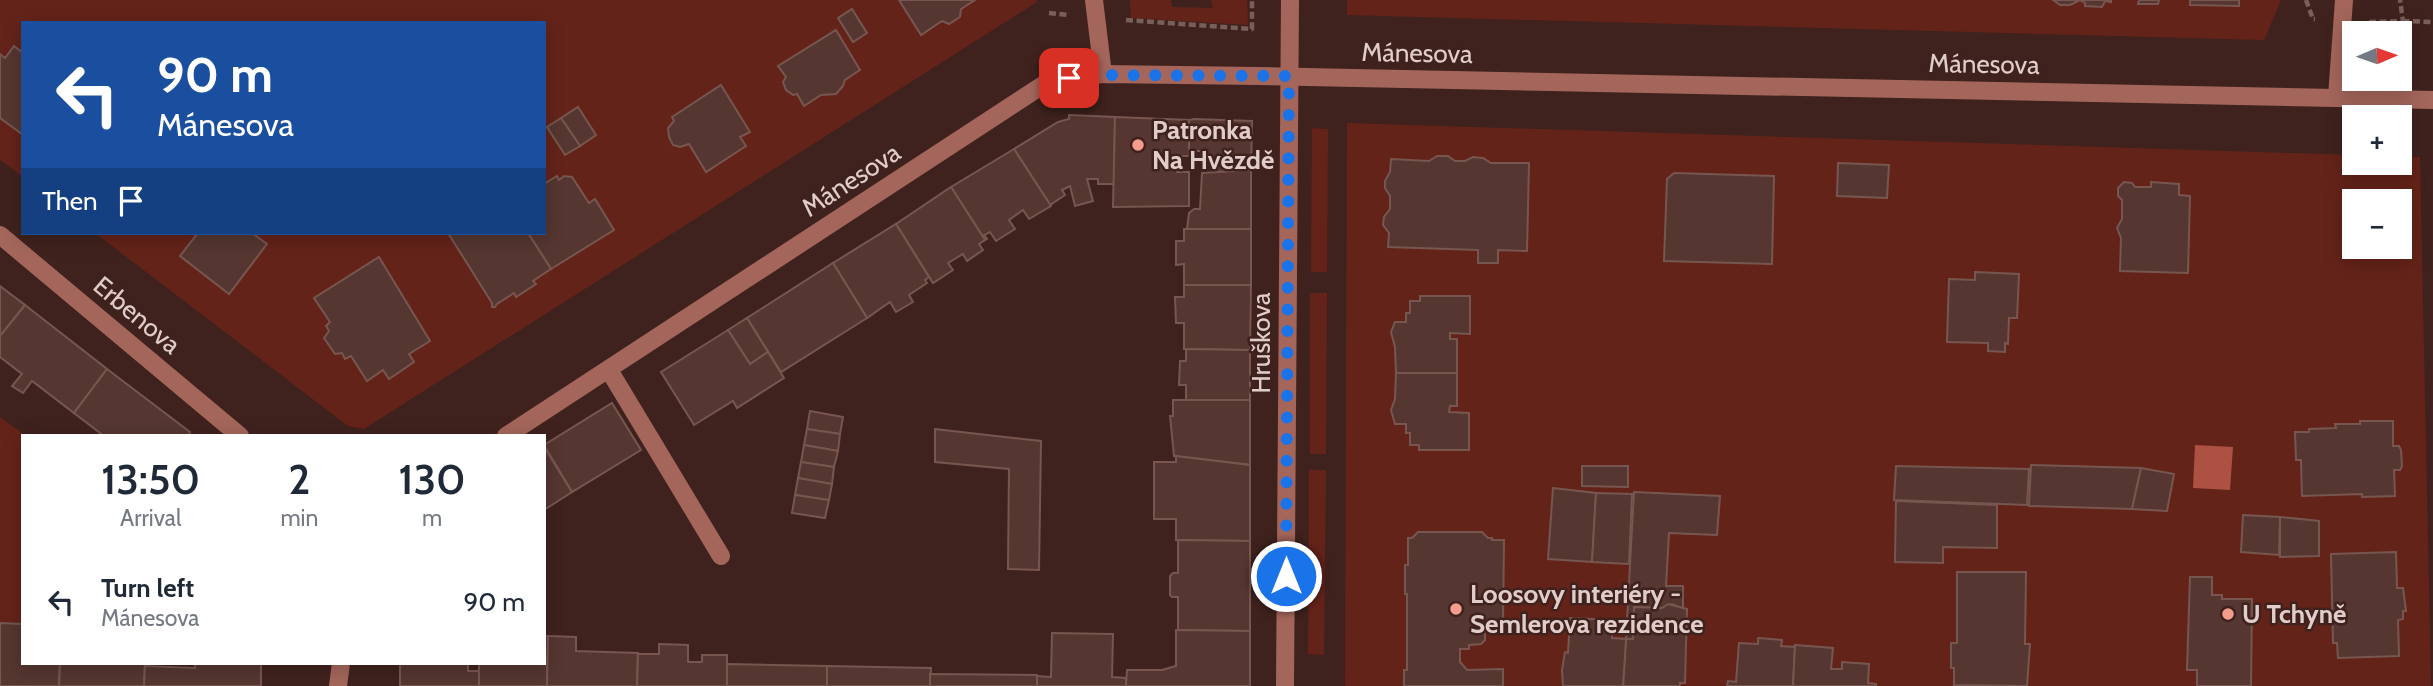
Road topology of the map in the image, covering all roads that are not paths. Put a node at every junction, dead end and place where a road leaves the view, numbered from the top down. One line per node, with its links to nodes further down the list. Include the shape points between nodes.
1 (1094, 0): 4 (street)
2 (1290, 0): 5 (street, Hruškova)
3 (2344, 0): 6 (street)
4 (1103, 75): 5 (street, Mánesova); 9 (street, Mánesova, via 1046,83)
5 (1289, 76): 6 (street, Mánesova); 15 (street, Hruškova)
6 (2337, 97): 7 (street, Mánesova)
7 (2433, 100)
8 (0, 235): 10 (street, Erbenova)
9 (609, 370): 11 (street, Mánesova); 12 (street)
10 (238, 434)
11 (509, 434)
12 (721, 556)
13 (341, 665): 14 (street)
14 (338, 686)
15 (1285, 686)

